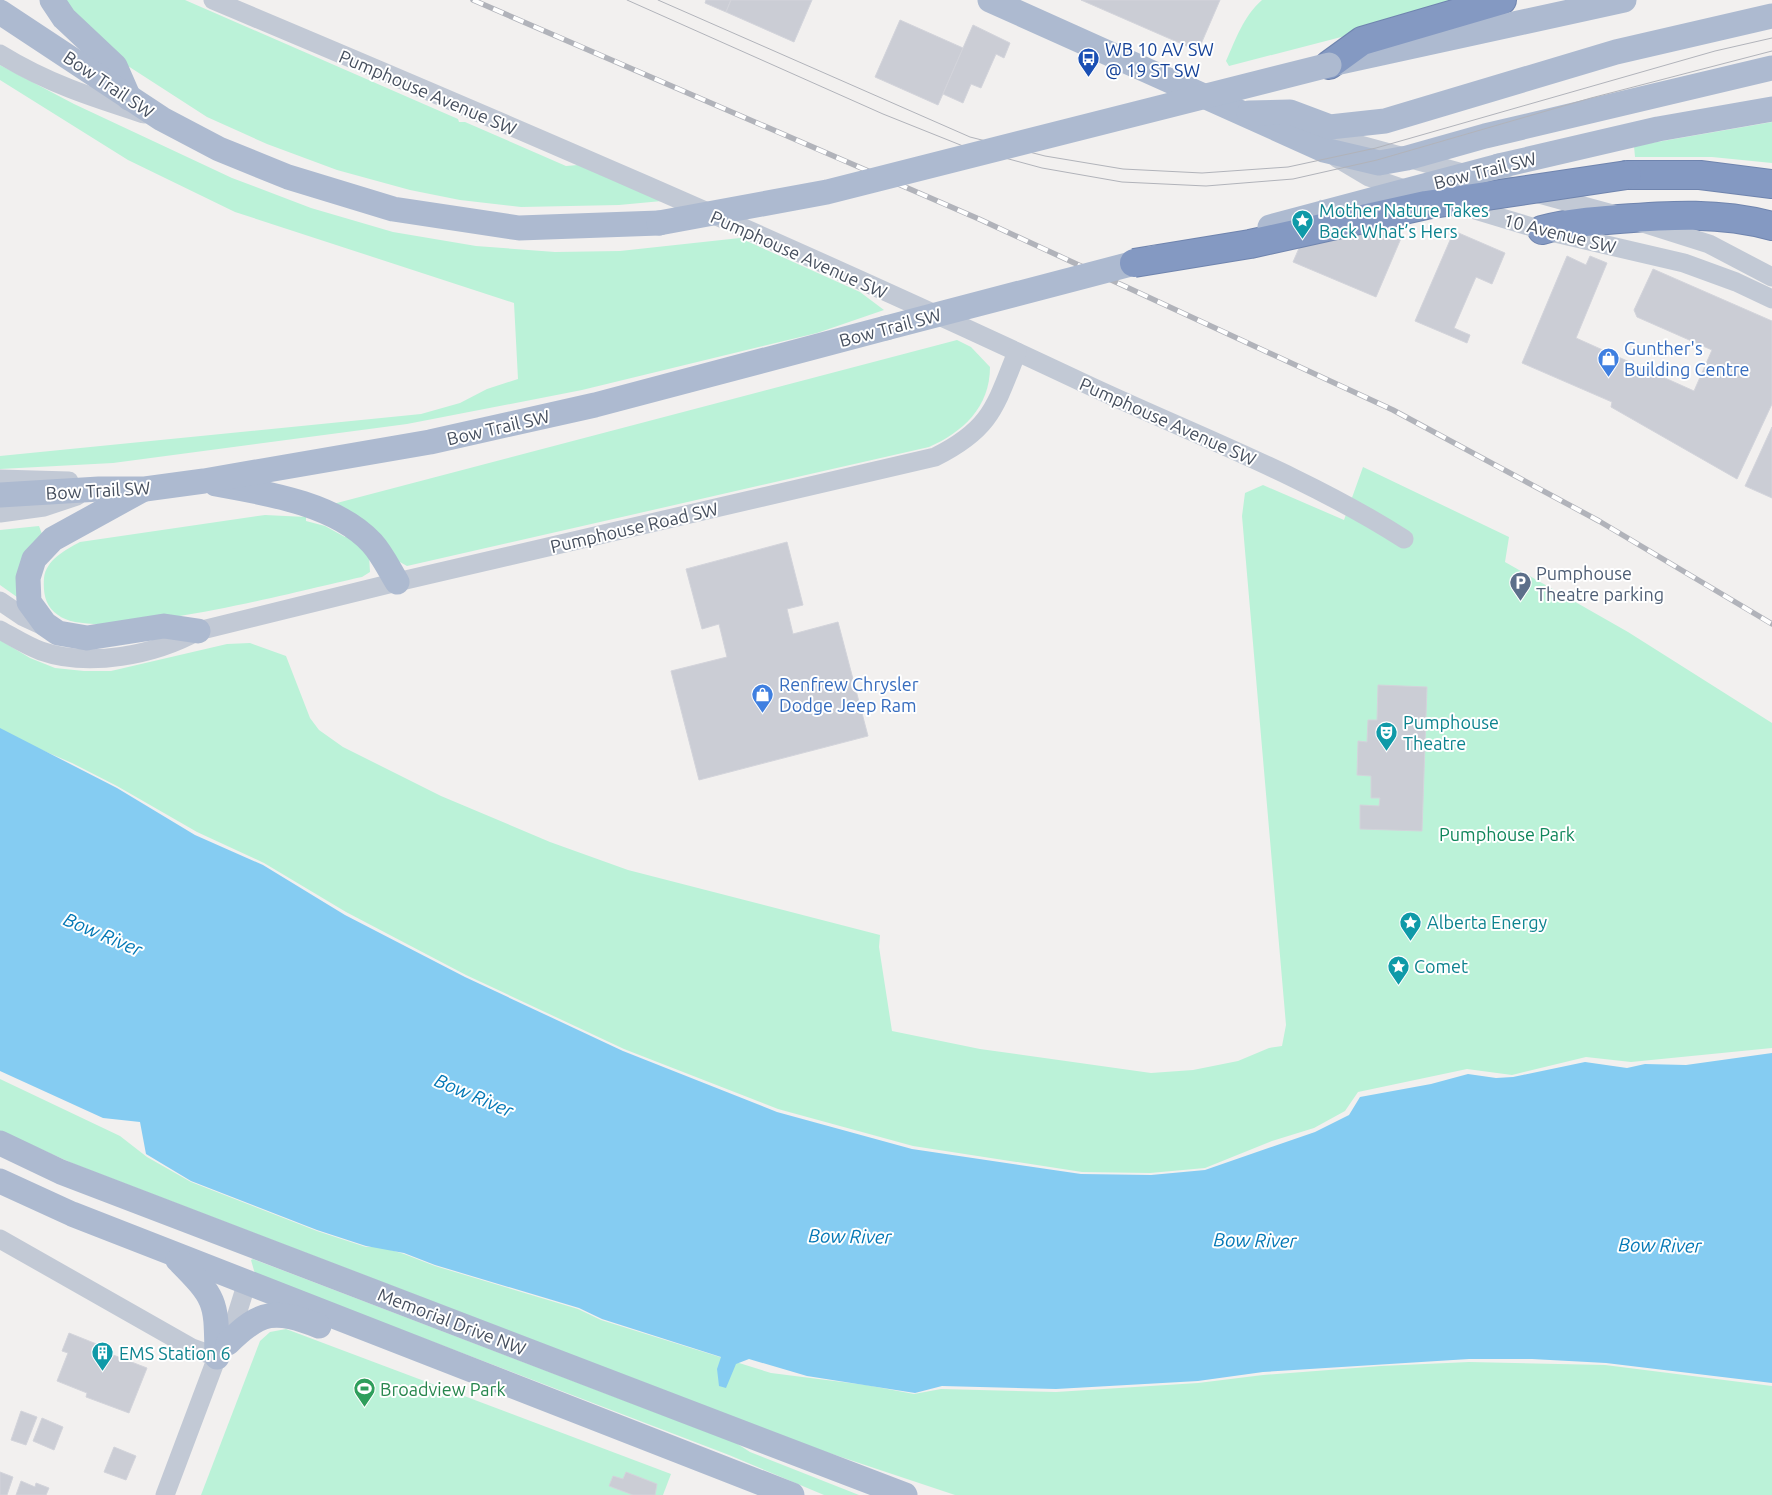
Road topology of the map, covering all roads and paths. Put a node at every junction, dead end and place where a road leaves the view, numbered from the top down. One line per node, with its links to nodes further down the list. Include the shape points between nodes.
1 (52, 0): 11 (main road, via 64,18 115,66)
2 (213, 0): 29 (street, Pumphouse Avenue SW, via 608,169)
3 (990, 0): 13 (main road)
4 (1502, 0): 9 (highway, via 1362,41)
5 (1624, 0): 9 (main road, Bow Trail SW)
6 (0, 12): 11 (main road, Bow Trail SW)
7 (1772, 16): 15 (main road, via 1616,52)
8 (0, 54): 14 (street, via 43,78 93,98)
9 (1329, 65): 14 (main road, Bow Trail SW, bridge, via 827,192 659,223 519,228 393,209 288,177 219,149)
10 (1772, 68): 16 (main road)
11 (129, 98): 14 (main road, Bow Trail SW)
12 (1772, 109): 26 (main road, Bow Trail SW, bridge, via 1658,129 1499,166)
13 (1242, 113): 15 (main road, via 1290,112 1330,126); 18 (main road, via 1324,150)
14 (162, 119)
15 (1385, 121): 18 (main road, via 1372,130)
16 (1485, 136): 17 (main road); 20 (main road, via 1474,151)
17 (1407, 158): 18 (main road, via 1379,163); 20 (street, 10 Avenue SW)
18 (1362, 161): 25 (street, 10 Avenue SW)
19 (1700, 175): 21 (highway); 22 (highway); 26 (highway, bridge, via 1627,175 1426,205 1250,244)
20 (1475, 177): 23 (street, 10 Avenue SW)
21 (1772, 184)
22 (1772, 193)
23 (1627, 218): 24 (highway, via 1710,215); 25 (highway); 27 (street, 10 Avenue SW, via 1708,244)
24 (1772, 226)
25 (1542, 230): 28 (street, 10 Avenue SW, via 1684,263)
26 (1134, 263): 31 (main road, Bow Trail SW, bridge, via 595,405 430,442)
27 (1772, 277)
28 (1772, 299)
29 (1017, 352): 36 (street, Pumphouse Avenue SW, via 1298,480 1362,512); 37 (street, Pumphouse Road SW, via 997,405 985,423 960,444 934,458)
30 (0, 479): 33 (street, via 66,480)
31 (204, 481): 32 (main road, Bow Trail SW); 37 (main road, via 274,495 344,520 372,543)
32 (145, 488): 33 (main road, Bow Trail SW); 41 (main road, via 53,539 34,559 28,578 29,602 44,624)
33 (99, 489): 34 (main road, Bow Trail SW); 35 (street, via 44,507)
34 (0, 495)
35 (0, 513)
36 (1404, 539)
37 (397, 582): 40 (street, Pumphouse Road SW)
38 (0, 601): 41 (street, via 22,616)
39 (0, 630): 40 (street, Pumphouse Road SW, via 42,651 98,660 175,644)
40 (198, 631): 41 (main road, via 164,626 87,638)
41 (58, 633)
42 (0, 1143): 44 (main road, Memorial Drive NW, via 61,1172)
43 (0, 1181): 46 (main road)
44 (188, 1221): 47 (main road, via 234,1255); 52 (main road, Memorial Drive NW)
45 (0, 1239): 48 (street, via 192,1348)
46 (171, 1253): 47 (main road); 48 (main road, via 210,1294)
47 (247, 1282): 48 (street); 49 (main road)
48 (222, 1350): 49 (main road, via 246,1324 264,1315 295,1317 609,1437); 50 (street)
49 (742, 1474): 51 (main road)
50 (164, 1495)
51 (792, 1495)
52 (905, 1495)

